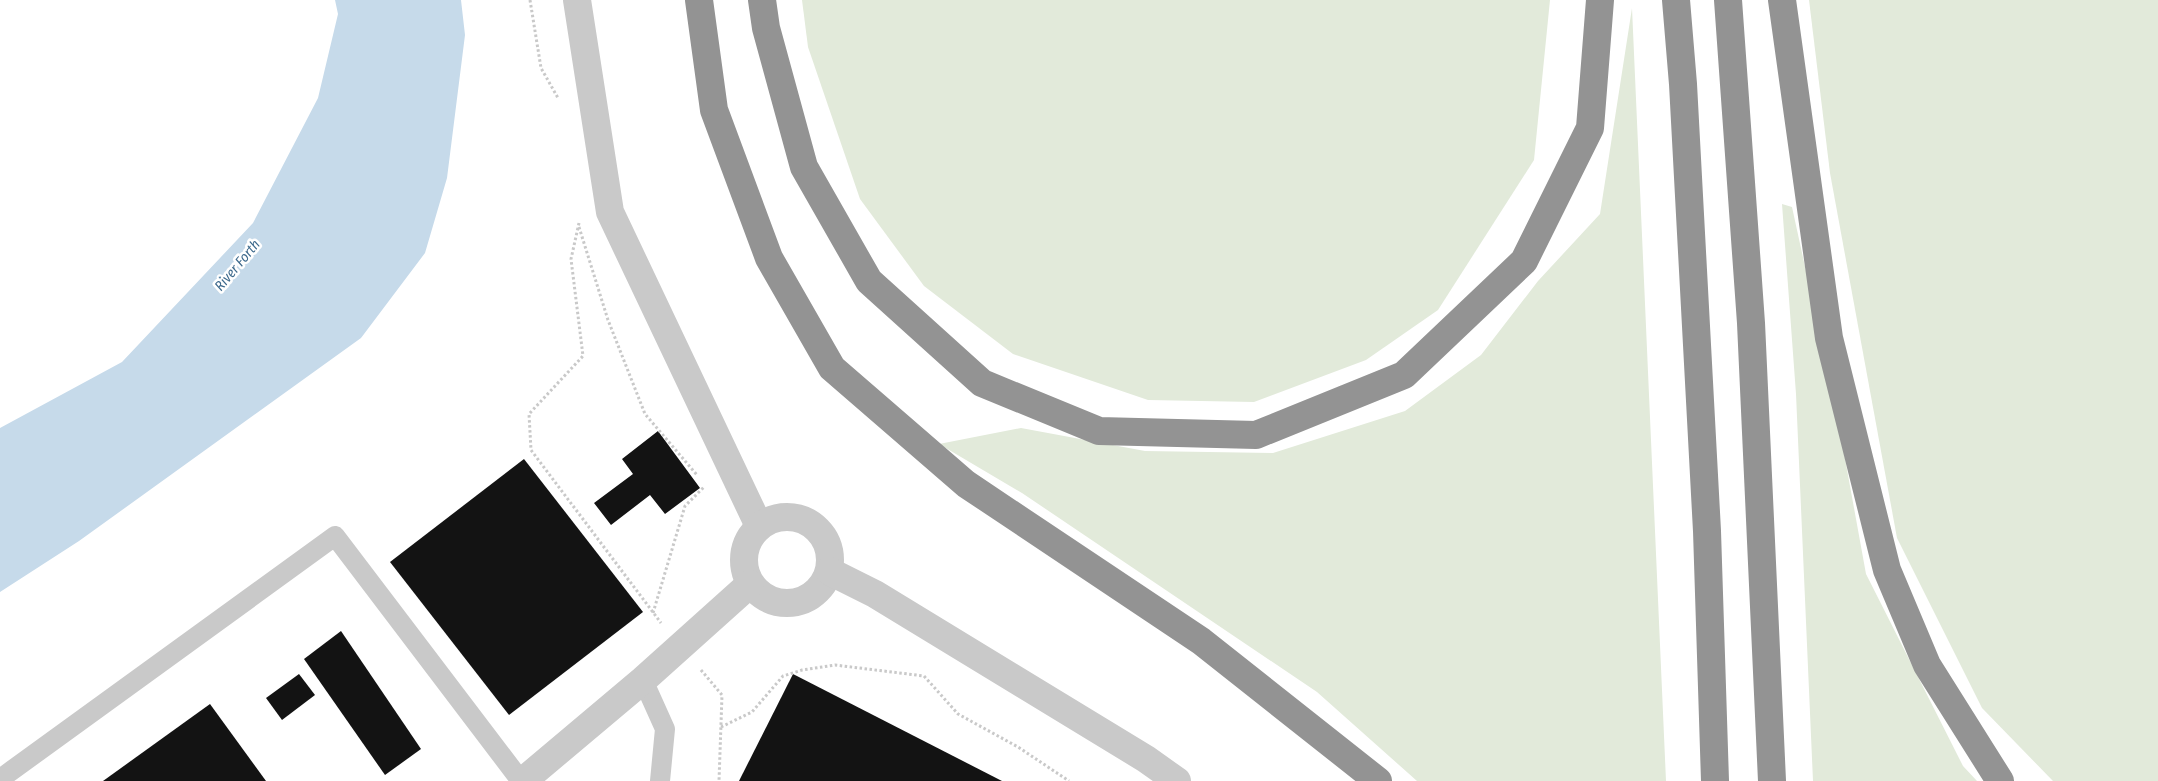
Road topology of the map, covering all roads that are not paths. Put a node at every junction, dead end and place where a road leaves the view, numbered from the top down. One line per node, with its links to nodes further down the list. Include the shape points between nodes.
1 (577, 0): 8 (street, via 610,212)
2 (700, 0): 16 (highway, via 714,110 768,258 832,368 966,484 1201,641)
3 (762, 0): 4 (highway, via 766,28 804,167 869,281 982,383 1099,431 1256,435 1404,375 1524,261 1590,128)
4 (1600, 0)
5 (1676, 0): 17 (highway, via 1684,94 1707,531)
6 (1728, 0): 18 (highway, via 1751,323)
7 (1782, 0): 19 (highway, via 1830,338 1887,570 1927,664)
8 (760, 526): 9 (street, via 773,518 788,516 803,519 816,527 826,541); 10 (street, via 747,540 743,555 744,570)
9 (829, 571): 10 (street, via 817,592 789,604 774,602 760,595); 15 (street, via 875,594)
10 (750, 584): 11 (street)
11 (644, 680): 13 (street); 14 (lane, via 665,728)
12 (0, 778): 13 (lane, via 335,536)
13 (522, 781)
14 (660, 781)
15 (1177, 781)
16 (1378, 781)
17 (1715, 781)
18 (1772, 781)
19 (2000, 781)

